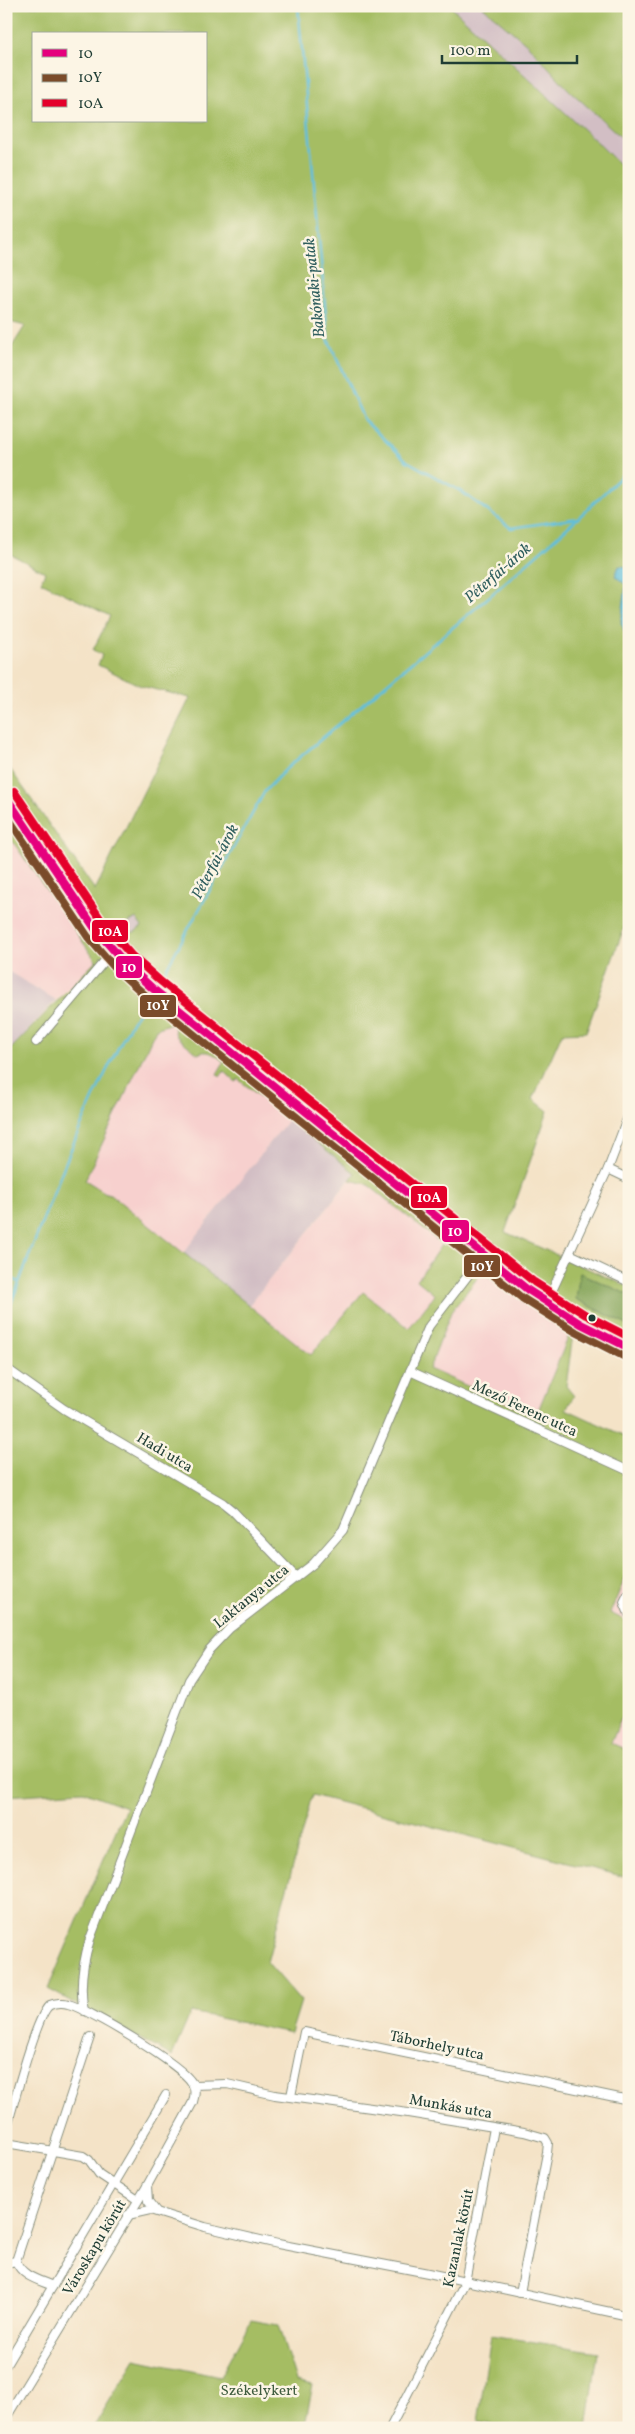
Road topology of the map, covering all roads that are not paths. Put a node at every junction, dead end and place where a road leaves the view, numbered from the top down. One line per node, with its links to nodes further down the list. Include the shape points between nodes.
1 (6, 797): 2 (main road)
2 (113, 951): 3 (street); 8 (main road, via 156,992)
3 (36, 1042)
4 (629, 1114): 5 (street)
5 (608, 1169): 6 (street); 7 (street)
6 (629, 1178)
7 (570, 1254): 9 (street); 10 (street)
8 (483, 1256): 10 (main road); 13 (street, Laktanya utca, via 436,1316)
9 (629, 1282)
10 (546, 1304): 11 (main road)
11 (629, 1348)
12 (6, 1368): 15 (street, Hadi utca, via 64,1409 233,1510)
13 (410, 1371): 14 (street, Mező Ferenc utca); 15 (street, Laktanya utca, via 349,1518 331,1546)
14 (629, 1471)
15 (296, 1577): 18 (street, Laktanya utca, via 230,1628 209,1650 189,1680 90,1939 82,1986)
16 (629, 1592): 17 (street, via 624,1602)
17 (629, 1614)
18 (84, 2011): 20 (street, via 172,2063); 25 (street, via 59,2003 44,2010)
19 (90, 2037): 27 (street)
20 (194, 2085): 22 (street, Munkás utca, via 220,2083); 29 (street, Városkapu körút, via 193,2102)
21 (166, 2095): 28 (street)
22 (291, 2096): 23 (street, Táborhely utca, via 304,2032); 24 (street, Munkás utca)
23 (629, 2100)
24 (494, 2128): 35 (street, Kazanlak körút); 37 (street, Munkás utca, via 541,2135 548,2143)
25 (6, 2130)
26 (6, 2143): 27 (street)
27 (51, 2150): 28 (street, via 87,2158 99,2174); 33 (street)
28 (114, 2185): 30 (street); 36 (street)
29 (146, 2186): 30 (street, Városkapu körút); 31 (street, via 148,2201)
30 (138, 2200): 32 (street, Városkapu körút)
31 (157, 2212): 32 (street, via 143,2210); 35 (street, via 278,2244)
32 (128, 2215): 40 (street, Városkapu körút)
33 (16, 2261): 34 (street); 36 (street, via 26,2275)
34 (6, 2263)
35 (465, 2282): 37 (street); 41 (street, Kazanlak körút)
36 (54, 2286): 39 (street)
37 (520, 2293): 38 (street)
38 (629, 2316)
39 (6, 2364)
40 (6, 2418)
41 (390, 2428)

